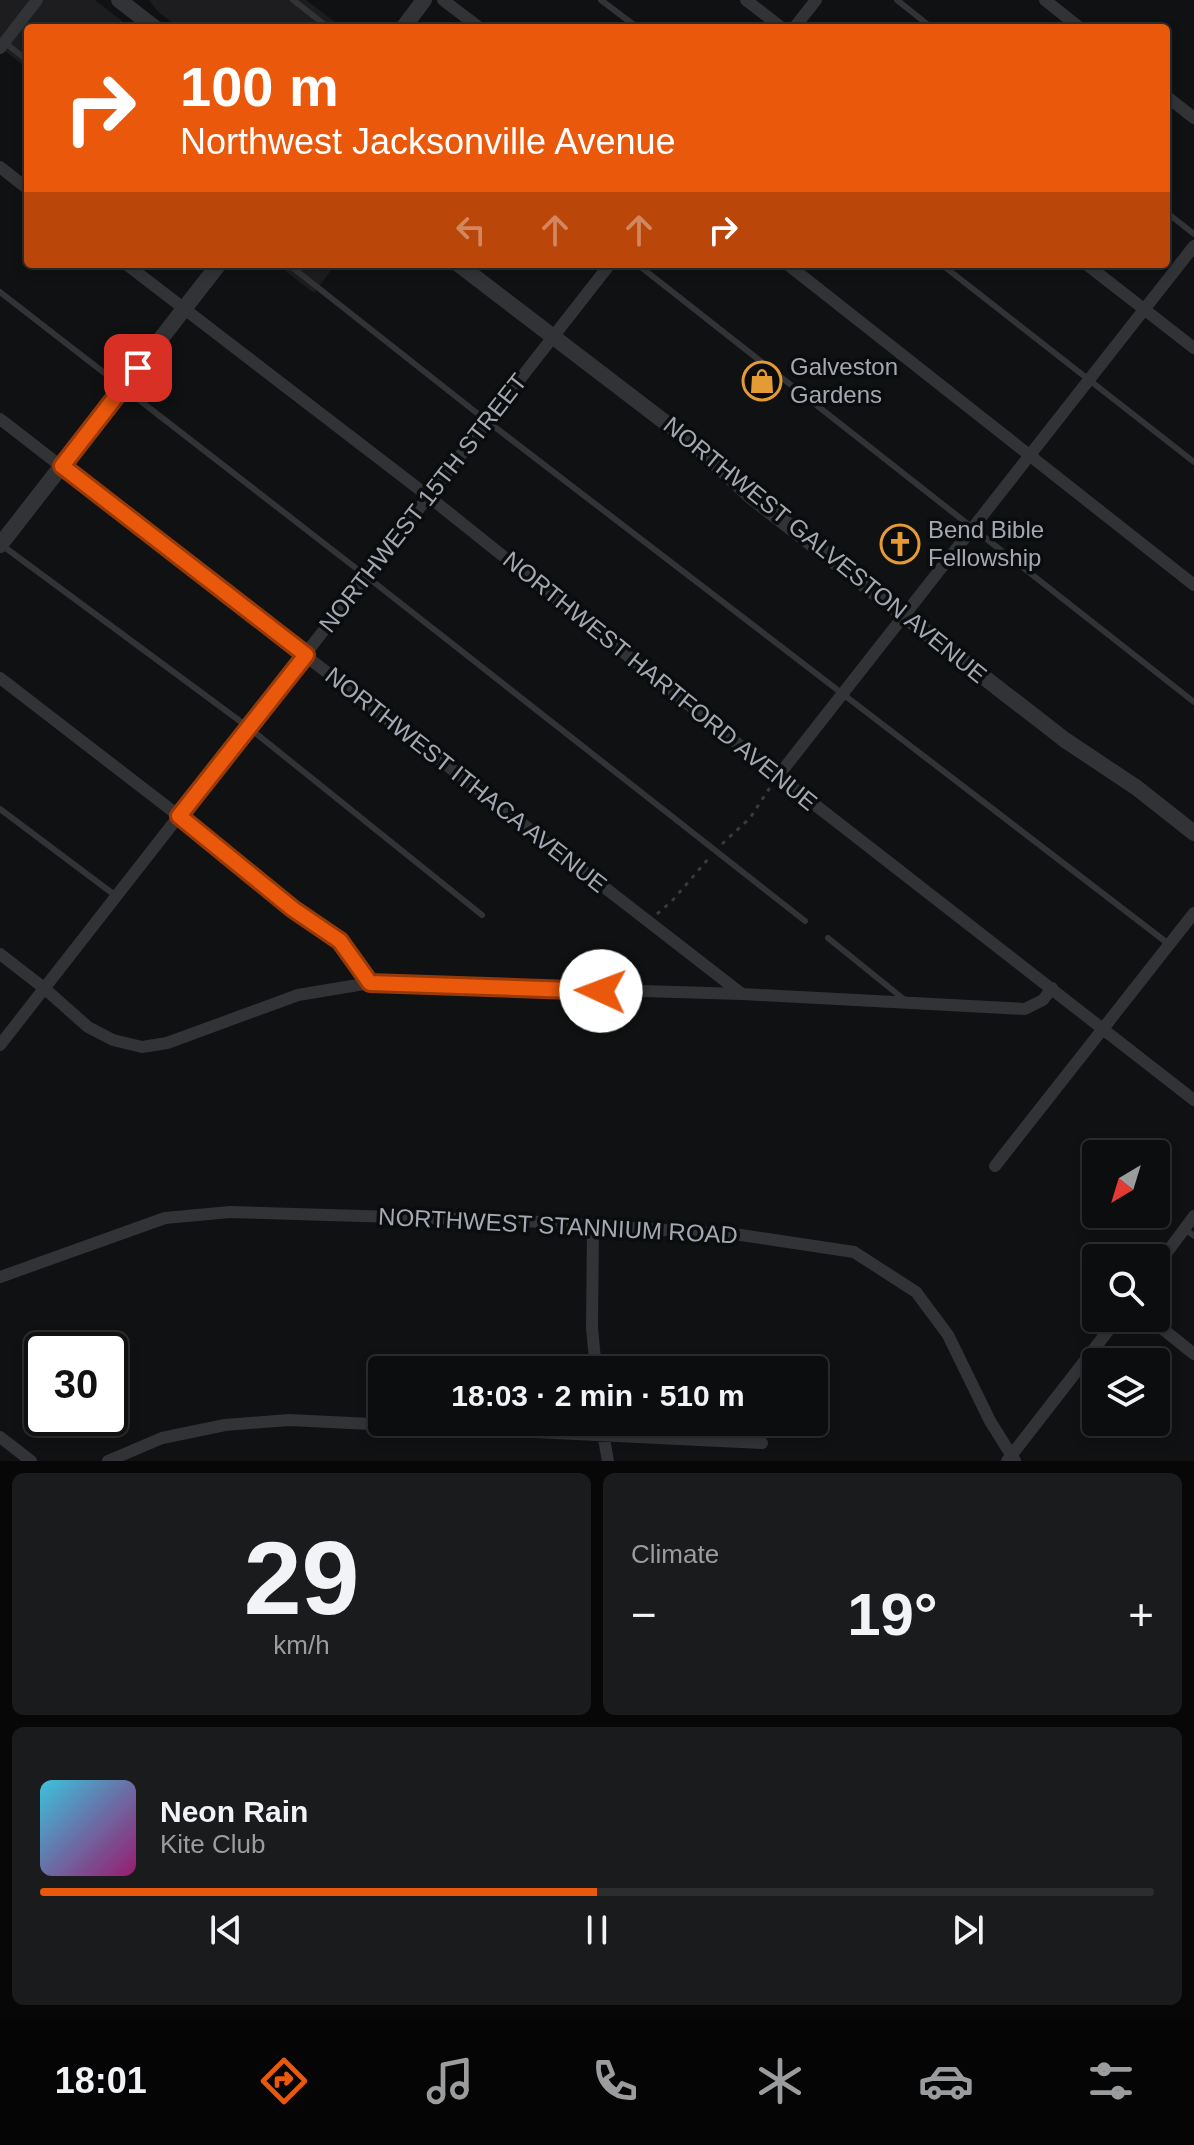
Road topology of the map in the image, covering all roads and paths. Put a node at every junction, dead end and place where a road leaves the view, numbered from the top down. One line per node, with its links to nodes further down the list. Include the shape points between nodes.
1 (37, 0): 20 (street)
2 (119, 0): 11 (street)
3 (293, 0): 12 (lane)
4 (424, 0): 13 (street)
5 (443, 0): 14 (street)
6 (601, 0): 15 (lane)
7 (746, 0): 16 (street)
8 (816, 0): 17 (street)
9 (897, 0): 18 (lane)
10 (1045, 0): 19 (street)
11 (150, 24)
12 (324, 24)
13 (406, 24)
14 (475, 24)
15 (633, 24)
16 (777, 24)
17 (797, 24)
18 (927, 24)
19 (1075, 24)
20 (1, 43): 21 (lane)
21 (24, 58)
22 (1170, 99): 23 (street)
23 (1194, 118)
24 (0, 167): 25 (street)
25 (24, 186)
26 (1170, 215): 27 (lane)
27 (1194, 234)
28 (1194, 246): 40 (street)
29 (131, 268): 39 (street, NORTHWEST HARTFORD AVENUE)
30 (216, 268): 39 (street)
31 (293, 268): 46 (lane)
32 (463, 268): 41 (street, NORTHWEST GALVESTON AVENUE)
33 (607, 268): 41 (street, NORTHWEST 15TH STREET)
34 (642, 268): 51 (lane)
35 (792, 268): 47 (street)
36 (946, 268): 43 (lane)
37 (1091, 268): 40 (street)
38 (0, 292): 44 (lane)
39 (184, 309): 44 (street); 50 (street, NORTHWEST HARTFORD AVENUE)
40 (1144, 309): 42 (street); 43 (street)
41 (552, 337): 46 (street, NORTHWEST 15TH STREET); 55 (street, NORTHWEST GALVESTON AVENUE)
42 (1194, 348)
43 (1088, 380): 47 (street); 48 (lane)
44 (122, 388): 49 (street); 53 (lane)
45 (0, 419): 49 (street, NORTHWEST ITHACA AVENUE)
46 (487, 421): 50 (street, NORTHWEST 15TH STREET); 58 (lane)
47 (1028, 456): 51 (street); 54 (street)
48 (1194, 462)
49 (62, 466): 52 (street); 56 (street, NORTHWEST ITHACA AVENUE)
50 (428, 496): 53 (street, NORTHWEST 15TH STREET); 61 (street, NORTHWEST HARTFORD AVENUE)
51 (971, 529): 55 (street); 59 (lane)
52 (0, 545): 60 (lane)
53 (366, 576): 56 (street, NORTHWEST 15TH STREET); 68 (lane)
54 (1194, 585)
55 (904, 614): 58 (street); 64 (street, NORTHWEST GALVESTON AVENUE)
56 (306, 655): 60 (street, NORTHWEST 15TH STREET); 75 (street, NORTHWEST ITHACA AVENUE)
57 (0, 678): 63 (street)
58 (843, 693): 61 (street); 70 (lane)
59 (1194, 702)
60 (248, 727): 63 (street, NORTHWEST 15TH STREET); 67 (lane)
61 (778, 776): 74 (street, NORTHWEST HARTFORD AVENUE)
62 (0, 809): 65 (lane)
63 (179, 816): 65 (street, NORTHWEST 15TH STREET); 72 (street, via 340,941)
64 (1194, 833)
65 (116, 896): 73 (street, NORTHWEST 15TH STREET)
66 (1194, 913): 70 (street)
67 (482, 915)
68 (805, 921)
69 (828, 938): 76 (lane)
70 (1170, 945): 77 (street)
71 (0, 954): 73 (street)
72 (370, 983): 73 (street, via 298,995 167,1043 142,1047 88,1027); 75 (street)
73 (44, 988): 78 (street, NORTHWEST 15TH STREET)
74 (1052, 988): 76 (street, via 1025,1009); 77 (street, NORTHWEST HARTFORD AVENUE)
75 (742, 994): 76 (street)
76 (911, 1004)
77 (1103, 1029): 79 (street, NORTHWEST HARTFORD AVENUE); 80 (street)
78 (0, 1045)
79 (1194, 1100)
80 (995, 1166)
81 (1194, 1216): 83 (street)
82 (593, 1226): 85 (street, NORTHWEST STANNIUM ROAD, via 230,1212 165,1218); 89 (street); 95 (street, NORTHWEST STANNIUM ROAD, via 741,1235 854,1252 916,1292 948,1335)
83 (1189, 1232): 84 (street)
84 (1170, 1252)
85 (0, 1277)
86 (1107, 1332): 95 (street)
87 (1166, 1332): 88 (street)
88 (1194, 1354)
89 (595, 1356)
90 (368, 1422): 97 (street, via 225,1425 162,1438)
91 (603, 1436): 98 (street)
92 (687, 1436): 94 (street)
93 (0, 1437): 96 (street)
94 (762, 1443)
95 (1011, 1460)
96 (31, 1461)
97 (108, 1461)
98 (608, 1461)

